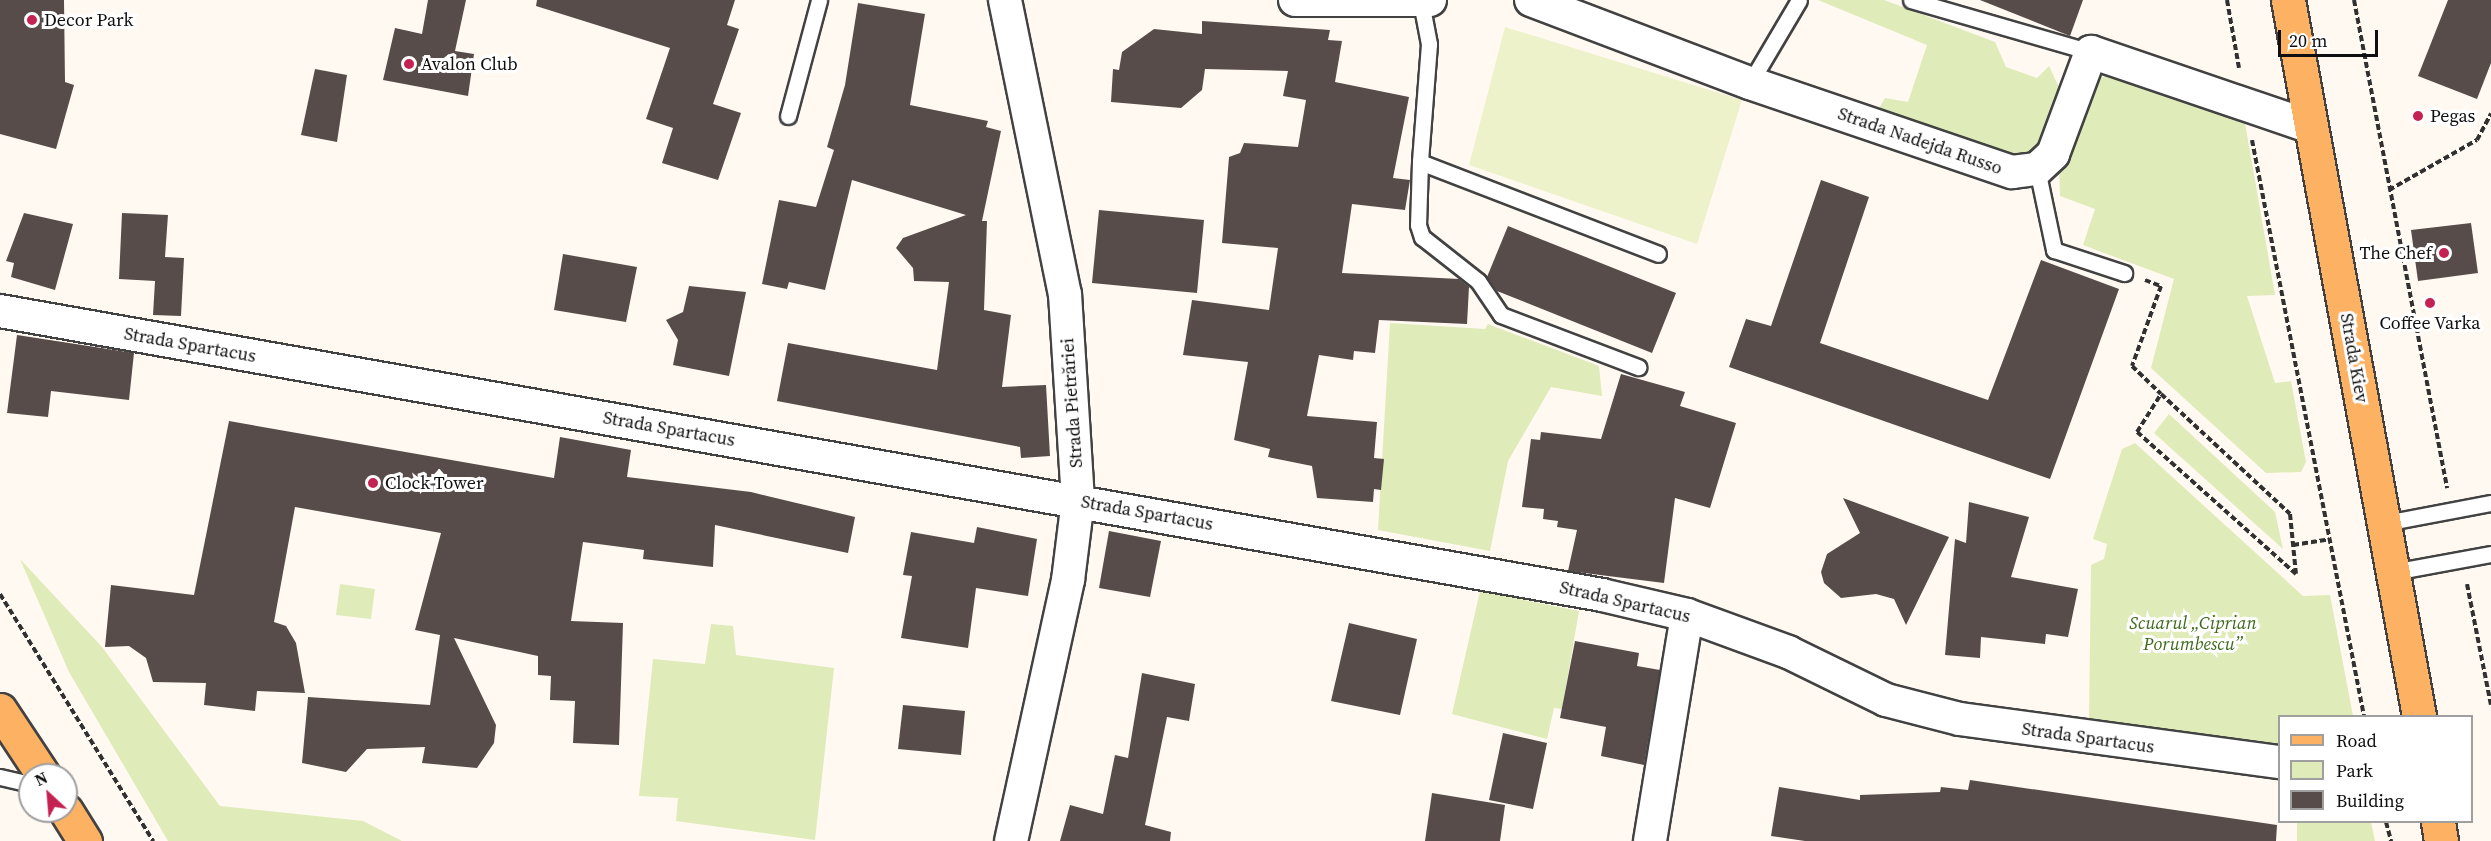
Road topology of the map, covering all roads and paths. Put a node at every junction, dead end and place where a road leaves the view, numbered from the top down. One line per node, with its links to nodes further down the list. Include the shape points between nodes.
1 (819, 0): 15 (lane)
2 (1005, 0): 25 (street, Strada Pietrăriei, via 1065,294)
3 (1295, 0): 10 (street)
4 (1531, 0): 12 (street, Strada Nadejda Russo)
5 (1799, 0): 12 (lane)
6 (1911, 0): 11 (lane)
7 (2227, 0): 13 (path)
8 (2288, 0): 16 (main road, Strada Kiev)
9 (2354, 0): 19 (path)
10 (1426, 1): 17 (lane, via 1429,44)
11 (2091, 52): 13 (street); 18 (street, via 2057,145)
12 (1750, 83): 18 (street, Strada Nadejda Russo, via 2012,172)
13 (2245, 104): 16 (street); 29 (path)
14 (2491, 114): 19 (path, via 2477,140)
15 (788, 116)
16 (2311, 127): 28 (main road, Strada Kiev)
17 (1420, 162): 20 (lane); 23 (lane, via 1418,225 1422,237 1478,281 1501,315)
18 (2037, 170): 21 (lane, via 2054,250)
19 (2389, 190): 27 (path)
20 (1658, 254)
21 (2124, 273): 24 (path, via 2161,286 2132,366)
22 (0, 310): 25 (street, Strada Spartacus)
23 (1638, 367)
24 (2161, 394): 30 (path, via 2290,514); 30 (path, via 2137,432 2296,574)
25 (1078, 500): 35 (street, Strada Spartacus, via 1602,595); 49 (street, Strada Pietrăriei, via 1068,580)
26 (2491, 503): 27 (lane)
27 (2452, 510): 28 (lane)
28 (2385, 523): 33 (main road, Strada Kiev)
29 (2330, 539): 30 (path); 38 (path)
30 (2293, 545)
31 (2491, 554): 32 (lane)
32 (2462, 559): 33 (lane); 36 (path)
33 (2394, 572): 39 (main road, Strada Kiev)
34 (0, 594): 48 (path)
35 (1687, 615): 40 (street, Strada Spartacus, via 1788,652 1886,700 1960,719); 50 (street)
36 (2491, 705)
37 (0, 710): 41 (main road)
38 (2364, 715)
39 (2419, 715)
40 (2278, 762)
41 (35, 763)
42 (0, 777): 43 (lane)
43 (18, 781)
44 (74, 823): 47 (main road)
45 (2386, 823): 51 (path)
46 (2438, 823): 52 (main road)
47 (85, 841)
48 (153, 841)
49 (1011, 841)
50 (1650, 841)
51 (2391, 841)
52 (2441, 841)

